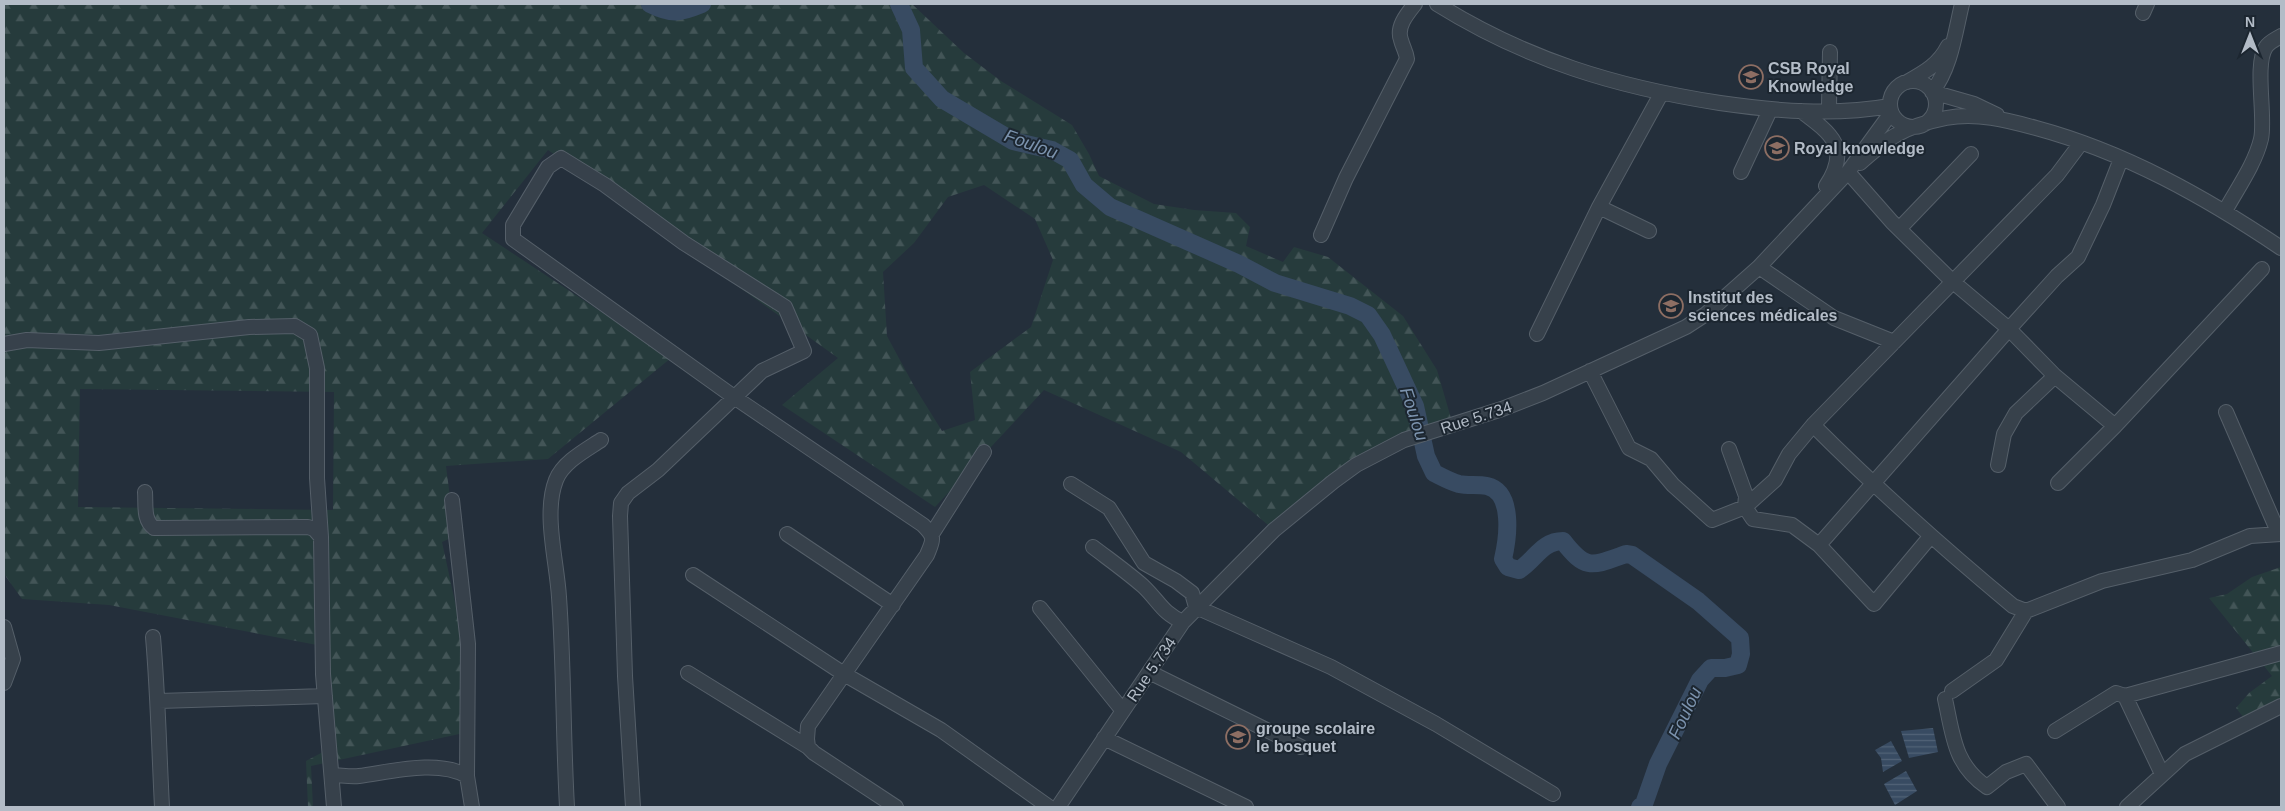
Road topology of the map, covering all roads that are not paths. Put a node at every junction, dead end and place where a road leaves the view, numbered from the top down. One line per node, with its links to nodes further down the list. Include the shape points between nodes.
1 (1415, 4): 26 (street, via 1400,29 1407,59 1346,178)
2 (1437, 4): 9 (street, via 1494,36 1567,68)
3 (1962, 4): 4 (street)
4 (1954, 34): 7 (street, via 1942,58); 8 (street, via 1944,74)
5 (2281, 36): 22 (street, via 2268,44 2263,52 2262,138)
6 (1830, 52): 10 (street)
7 (1899, 87): 8 (street, via 1920,83); 10 (street, via 1874,100); 11 (street)
8 (1932, 92): 14 (street, via 1974,104); 15 (street, via 1936,105 1934,112)
9 (1662, 94): 12 (street); 21 (street)
10 (1829, 107): 13 (street)
11 (1890, 109): 13 (street); 15 (street, via 1900,123); 20 (street, Rue 5.734)
12 (1770, 110): 13 (street); 19 (street)
13 (1807, 111): 23 (street, via 1837,144 1838,159 1835,173)
14 (2008, 120): 15 (street, via 1975,116 1947,118); 16 (street)
15 (1919, 126): 20 (street, via 1896,135)
16 (2081, 143): 18 (street); 30 (street, via 2057,175)
17 (1971, 154): 24 (street)
18 (2121, 159): 22 (street, via 2160,175); 31 (street, via 2078,257)
19 (1741, 172)
20 (1848, 172): 23 (street, Rue 5.734); 24 (street)
21 (1599, 207): 25 (street); 32 (street)
22 (2225, 211): 27 (street)
23 (1798, 224): 28 (street, Rue 5.734)
24 (1900, 229): 30 (street)
25 (1649, 231)
26 (1321, 235)
27 (2281, 248)
28 (1759, 267): 33 (street, via 1834,318); 35 (street, Rue 5.734, via 1706,314 1686,327)
29 (2262, 268): 40 (street)
30 (1952, 281): 31 (street); 33 (street)
31 (2009, 329): 36 (street); 47 (street)
32 (1536, 334)
33 (1894, 342): 39 (street)
34 (4, 344): 55 (street, via 27,340 99,343 249,327 295,326 310,335 317,368 317,478)
35 (1590, 371): 50 (street, via 1629,448 1651,459 1672,485 1712,520); 61 (street, Rue 5.734, via 1502,409 1404,440 1356,465 1274,530)
36 (2055, 376): 40 (street); 44 (street, via 2016,413 2004,434)
37 (734, 397): 37 (street, via 512,239 512,225 548,168 561,158 784,307 804,350 762,371); 52 (street); 88 (street, via 658,470 628,493 621,503 622,604)
38 (2226, 412): 53 (street)
39 (1813, 425): 47 (street); 50 (street, via 1789,454 1776,480)
40 (2115, 426): 45 (street)
41 (601, 440): 87 (street, via 563,468 556,480 552,504)
42 (1729, 449): 50 (street, via 1746,496)
43 (984, 452): 52 (street)
44 (1998, 465)
45 (2058, 483)
46 (1071, 484): 61 (street, via 1109,508 1144,563 1176,580 1192,593)
47 (1873, 486): 54 (street); 56 (street)
48 (146, 492): 55 (street, via 146,518 154,528 308,527)
49 (452, 500): 82 (street, via 468,644)
50 (1745, 507): 56 (street, via 1753,519 1792,524)
51 (787, 534): 59 (street)
52 (932, 534): 59 (street, via 933,541 927,555)
53 (2280, 534): 62 (street, via 2250,536 2192,560 2102,580)
54 (1930, 537): 56 (street, via 1874,604); 62 (street, via 2013,606)
55 (321, 538): 71 (street)
56 (1819, 545)
57 (1094, 547): 63 (street, via 1144,587 1166,614)
58 (693, 575): 69 (street)
59 (893, 605): 69 (street)
60 (1040, 608): 75 (street)
61 (1196, 608): 63 (street, Rue 5.734); 83 (street, via 1332,667)
62 (2026, 611): 93 (street, via 1996,660 1949,695 1958,755 1972,777 1987,786 2006,772 2026,764)
63 (1183, 622): 67 (street, Rue 5.734)
64 (4, 627): 70 (street, via 13,659)
65 (154, 637): 73 (street)
66 (2281, 652): 72 (street)
67 (1149, 672): 75 (street, Rue 5.734); 78 (street)
68 (688, 673): 79 (street)
69 (844, 674): 79 (street, via 808,726); 90 (street, via 941,730)
70 (4, 683)
71 (325, 696): 73 (street); 81 (street)
72 (2125, 696): 76 (street, via 2116,693); 80 (street)
73 (159, 701): 84 (street)
74 (2281, 706): 80 (street, via 2185,754)
75 (1123, 711): 77 (street, Rue 5.734)
76 (2056, 731)
77 (1104, 738): 91 (street, Rue 5.734); 92 (street)
78 (1301, 746)
79 (808, 747): 89 (street)
80 (2162, 774): 94 (street)
81 (332, 775): 82 (street, via 440,768); 85 (street)
82 (467, 776): 86 (street)
83 (1553, 794)
84 (162, 807)
85 (334, 807)
86 (472, 807)
87 (567, 807)
88 (633, 807)
89 (896, 807)
90 (1049, 807)
91 (1058, 807)
92 (1246, 807)
93 (2058, 807)
94 (2127, 807)

